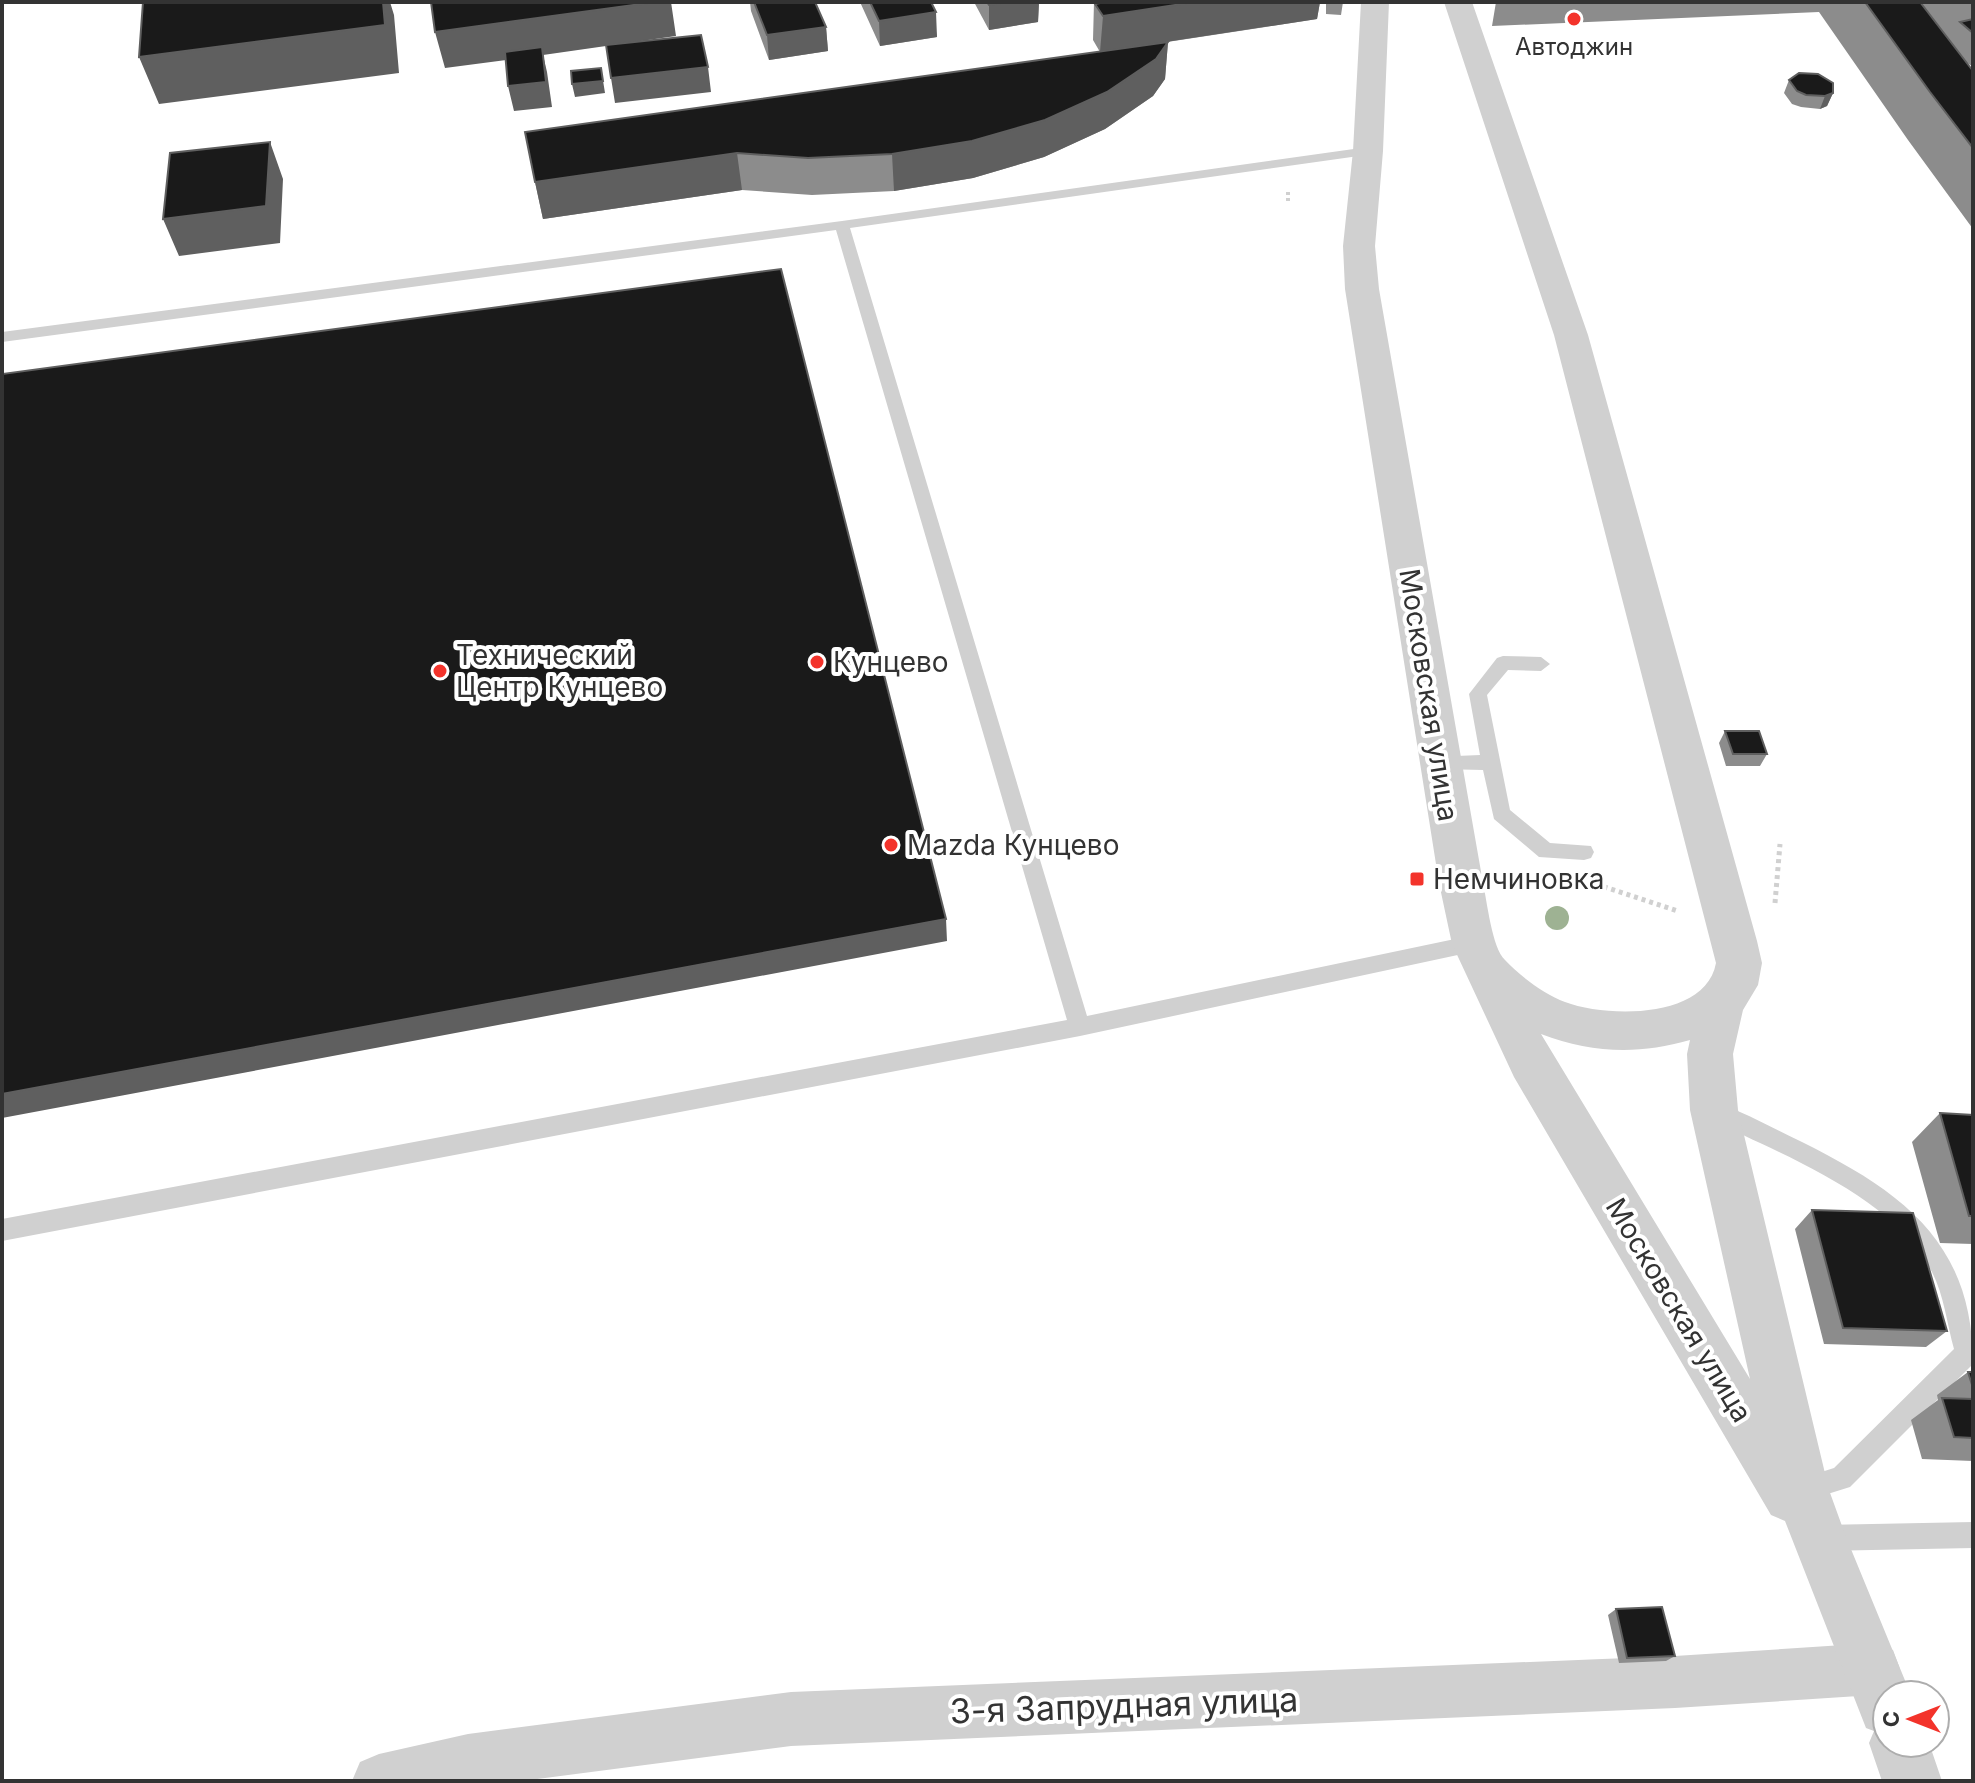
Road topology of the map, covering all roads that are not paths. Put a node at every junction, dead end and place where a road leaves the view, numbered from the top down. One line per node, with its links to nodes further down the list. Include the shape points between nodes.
1 (1375, 2): 3 (street, Московская улица)
2 (1458, 2): 11 (street, Московская улица, via 1571,335 1735,941 1735,985)
3 (1368, 151): 4 (lane); 7 (street, Московская улица, via 1359,246 1362,289)
4 (842, 225): 5 (lane); 12 (lane)
5 (2, 337)
6 (1541, 664): 8 (lane, via 1503,663 1478,694)
7 (1440, 762): 8 (lane); 10 (street, Московская улица)
8 (1492, 763): 9 (lane, via 1501,814 1546,851)
9 (1584, 852)
10 (1478, 954): 11 (street, via 1507,991 1533,1010 1569,1024 1650,1029 1690,1021); 12 (lane, via 1382,961); 16 (street, Московская улица, via 1531,1062)
11 (1721, 1003): 13 (street, Московская улица, via 1710,1054)
12 (1080, 1027): 14 (lane)
13 (1714, 1110): 15 (lane, via 1825,1166 1902,1214 1940,1263); 16 (street, Московская улица)
14 (2, 1230)
15 (1964, 1309): 16 (lane, via 1967,1353)
16 (1810, 1514): 17 (lane); 18 (street, Московская улица)
17 (1973, 1535)
18 (1876, 1679)
19 (1871, 1688): 21 (street, 3-я Запрудная улица, via 1675,1682 791,1719 483,1759)
20 (1904, 1759): 22 (street)
21 (379, 1781)
22 (1912, 1781)

